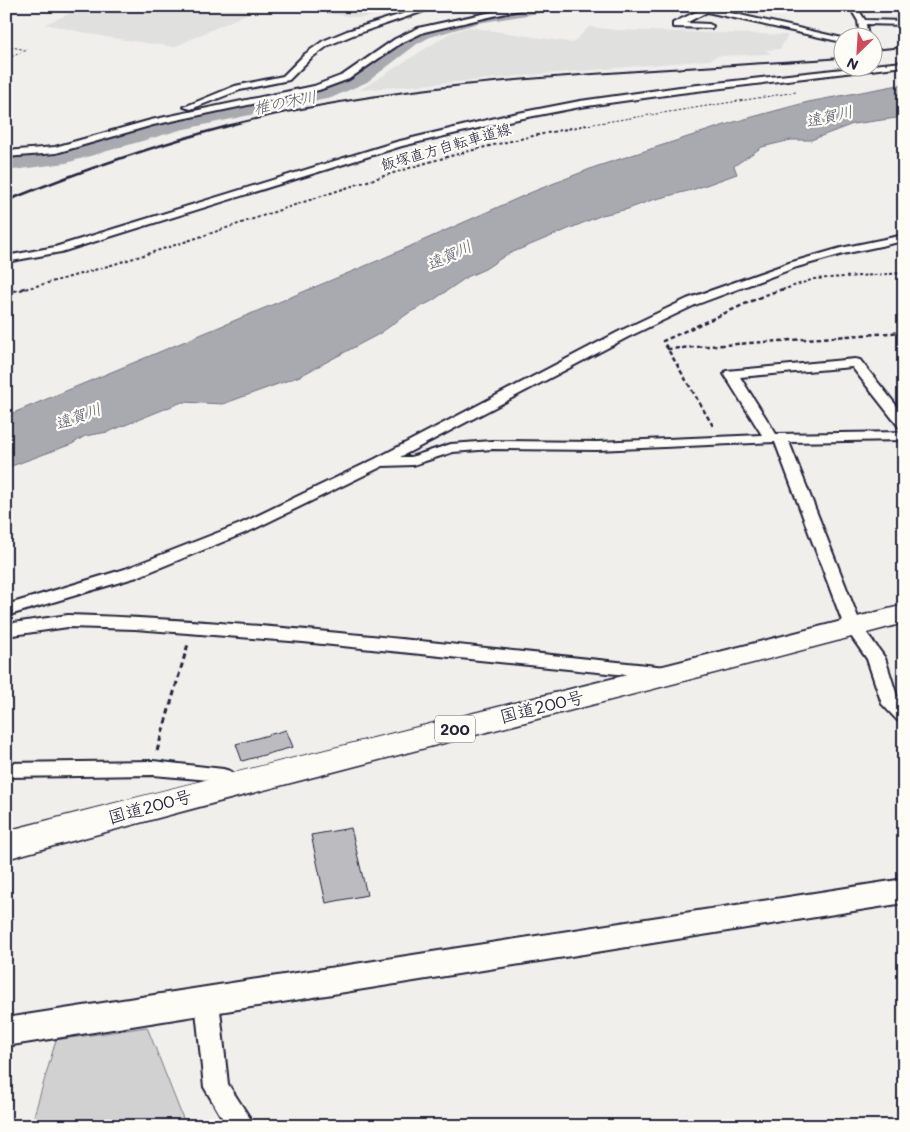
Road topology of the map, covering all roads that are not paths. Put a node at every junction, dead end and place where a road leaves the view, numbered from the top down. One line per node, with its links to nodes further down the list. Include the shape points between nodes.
1 (436, 6): 5 (street)
2 (533, 6): 7 (street)
3 (689, 6): 6 (street)
4 (852, 6): 8 (street)
5 (421, 9): 7 (street); 16 (street, via 326,43 314,50 286,78 238,88)
6 (704, 11): 10 (street, via 676,25); 12 (street)
7 (456, 21): 16 (street, via 421,30 398,41 355,72 332,83)
8 (862, 22): 9 (street); 11 (street)
9 (904, 22)
10 (709, 26)
11 (863, 28)
12 (832, 38)
13 (904, 64): 14 (street)
14 (882, 66)
15 (832, 72): 19 (street, via 580,104 508,118 399,144 57,250)
16 (151, 123): 17 (street, via 68,148)
17 (6, 154)
18 (904, 238): 23 (street, via 793,265 691,302)
19 (6, 259)
20 (904, 424): 22 (street, via 854,363 731,374)
21 (904, 436): 22 (street)
22 (775, 438): 23 (street, via 597,446 476,446 451,448 413,461); 26 (street)
23 (380, 462): 24 (street, via 237,530 131,573)
24 (6, 611)
25 (904, 614): 26 (highway, 国道200号 / 200)
26 (853, 626): 28 (highway, 国道200号 / 200); 29 (street, via 876,658 889,699)
27 (6, 630): 28 (street, via 68,622 135,623 323,638)
28 (676, 674): 31 (highway, 国道200号 / 200)
29 (904, 715)
30 (6, 770): 31 (street, via 152,768 210,772 223,776)
31 (230, 786): 32 (highway, 国道200号 / 200)
32 (6, 845)
33 (904, 892): 34 (street)
34 (207, 1001): 35 (street); 36 (street, via 216,1087)
35 (6, 1032)
36 (242, 1126)

